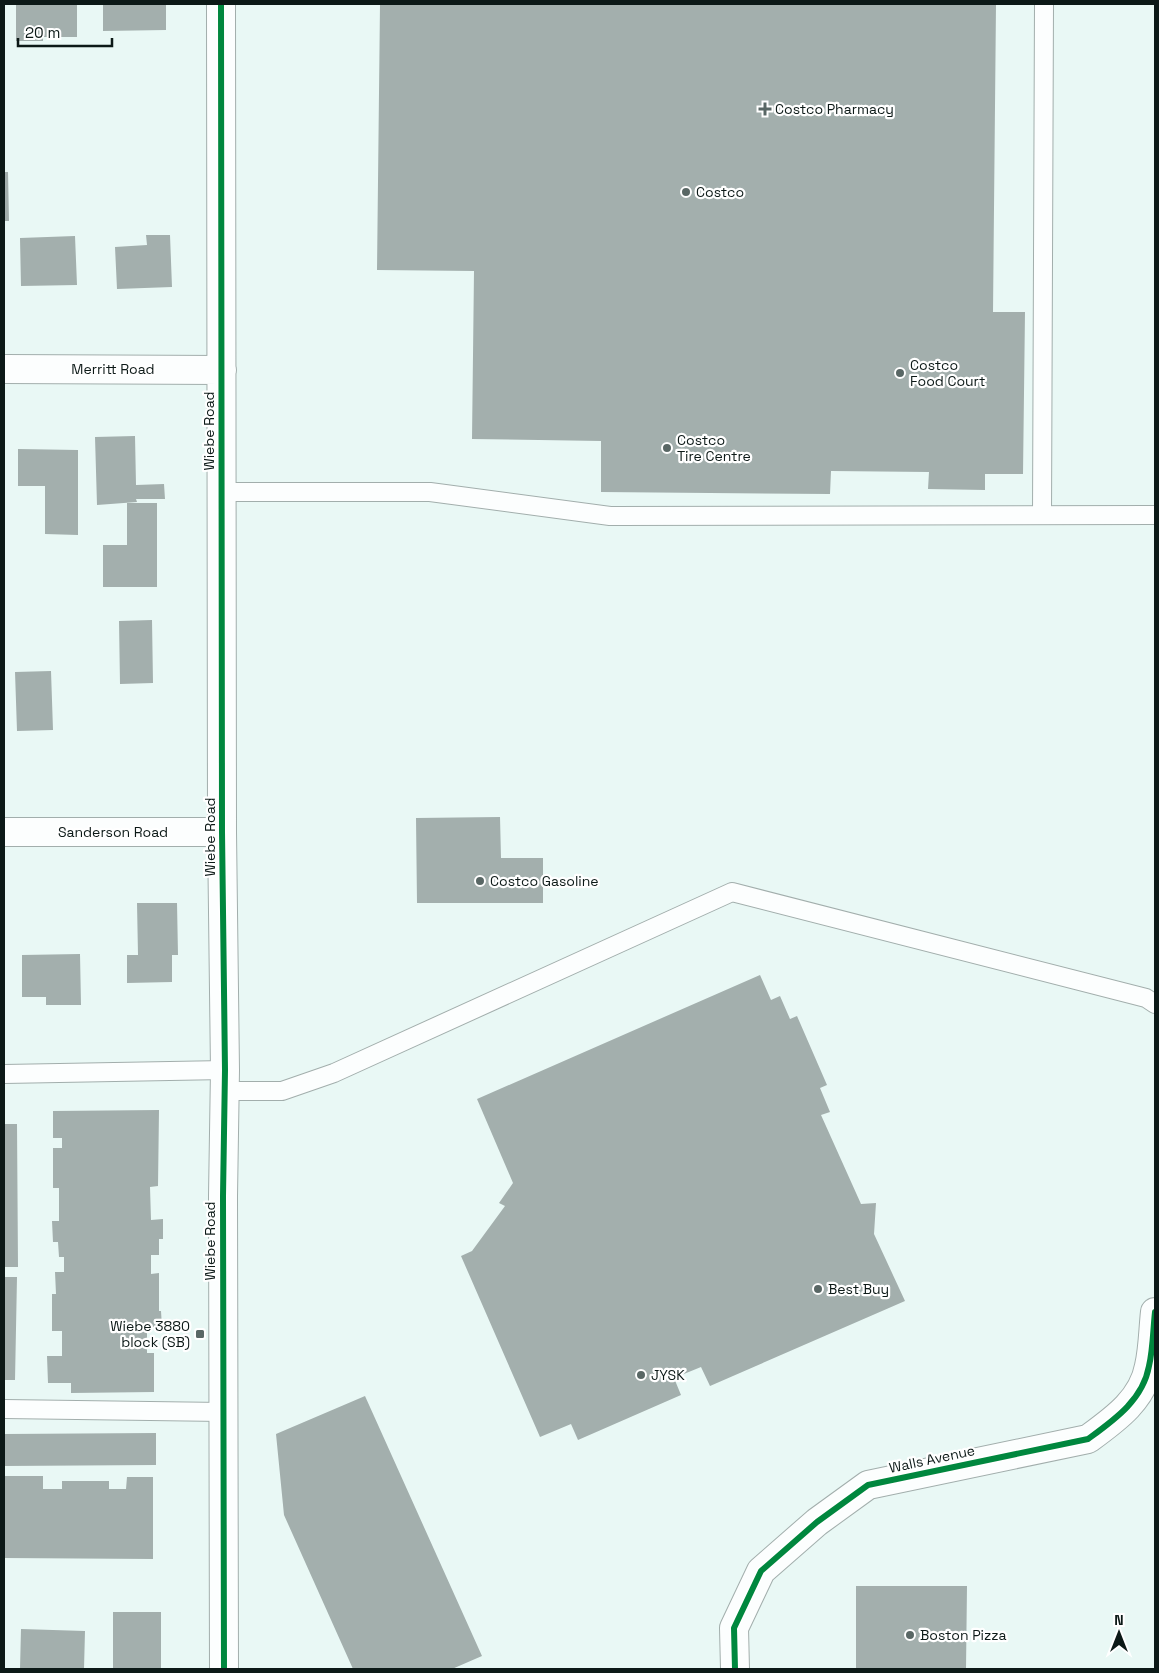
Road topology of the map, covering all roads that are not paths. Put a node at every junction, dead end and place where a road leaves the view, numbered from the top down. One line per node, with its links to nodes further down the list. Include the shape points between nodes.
1 (221, 4): 4 (street, Wiebe Road)
2 (1044, 4): 6 (lane)
3 (4, 369): 4 (street, Merritt Road)
4 (222, 370): 5 (street, Wiebe Road)
5 (221, 492): 6 (lane, via 430,492 610,516); 9 (street, Wiebe Road)
6 (1042, 515): 7 (lane)
7 (1155, 515)
8 (4, 832): 9 (street, Sanderson Road)
9 (222, 832): 12 (street, Wiebe Road)
10 (1155, 1004): 12 (lane, via 1146,998 732,892 334,1073 282,1091)
11 (4, 1074): 12 (lane)
12 (224, 1080): 15 (street, Wiebe Road)
13 (1155, 1312): 17 (street, Walls Avenue, via 1149,1368 1138,1395 1117,1418 1088,1439 868,1485 817,1522 761,1571 734,1628)
14 (4, 1409): 15 (lane)
15 (223, 1412): 16 (street, Wiebe Road)
16 (224, 1669)
17 (735, 1669)

